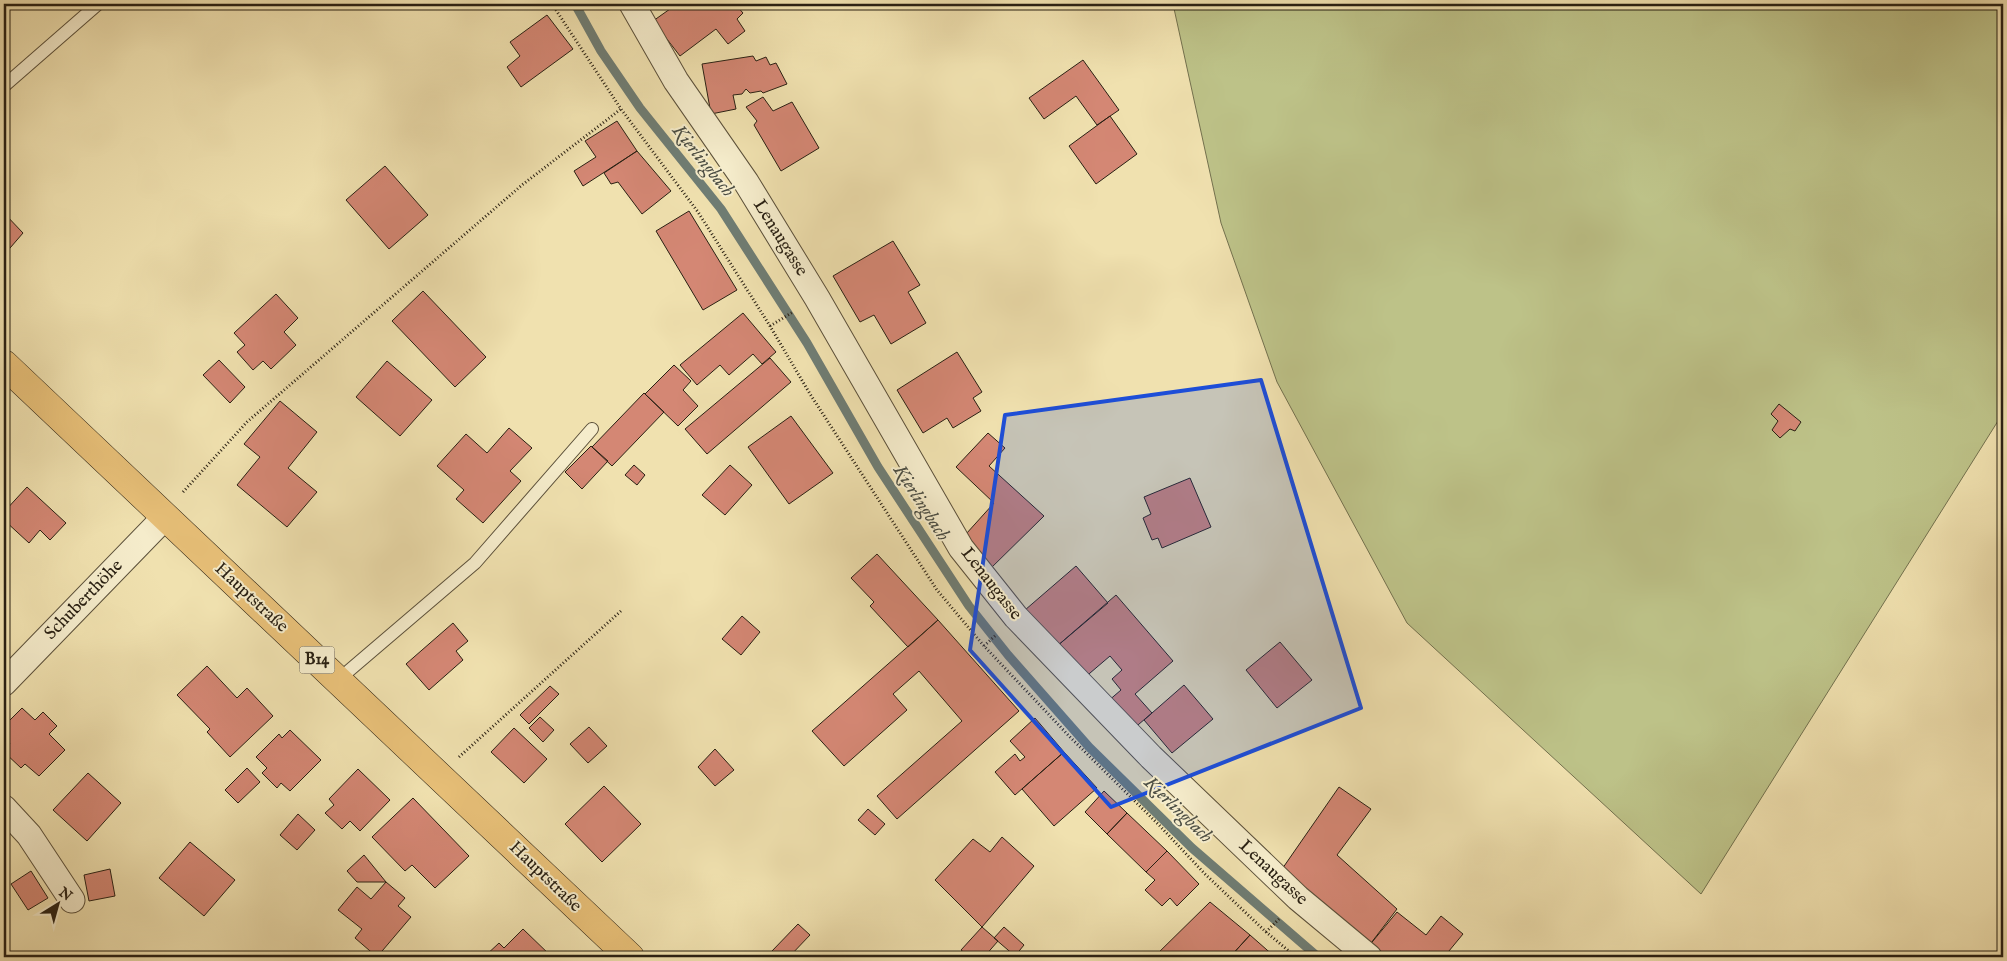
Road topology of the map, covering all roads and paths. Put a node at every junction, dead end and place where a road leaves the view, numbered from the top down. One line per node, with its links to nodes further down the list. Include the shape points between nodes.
1 (98, 4): 3 (lane)
2 (632, 4): 21 (street, Lenaugasse, via 676,81 746,182 817,298 961,548 1016,617 1151,757 1298,898)
3 (4, 86)
4 (621, 109): 9 (path, via 522,185 247,422 188,485)
5 (779, 320): 6 (path)
6 (770, 326)
7 (4, 364): 9 (main road, Hauptstraße / B14)
8 (592, 429): 13 (lane, via 475,563)
9 (165, 517): 13 (main road, Hauptstraße / B14); 14 (street, Schuberthöhe)
10 (622, 610): 15 (path)
11 (990, 640): 12 (path)
12 (984, 646)
13 (338, 680): 15 (main road, Hauptstraße / B14)
14 (4, 683)
15 (438, 776): 20 (main road, Hauptstraße / B14)
16 (4, 808): 17 (street, via 29,835)
17 (72, 900)
18 (1271, 927): 19 (path)
19 (1266, 932)
20 (630, 957)
21 (1369, 957)

